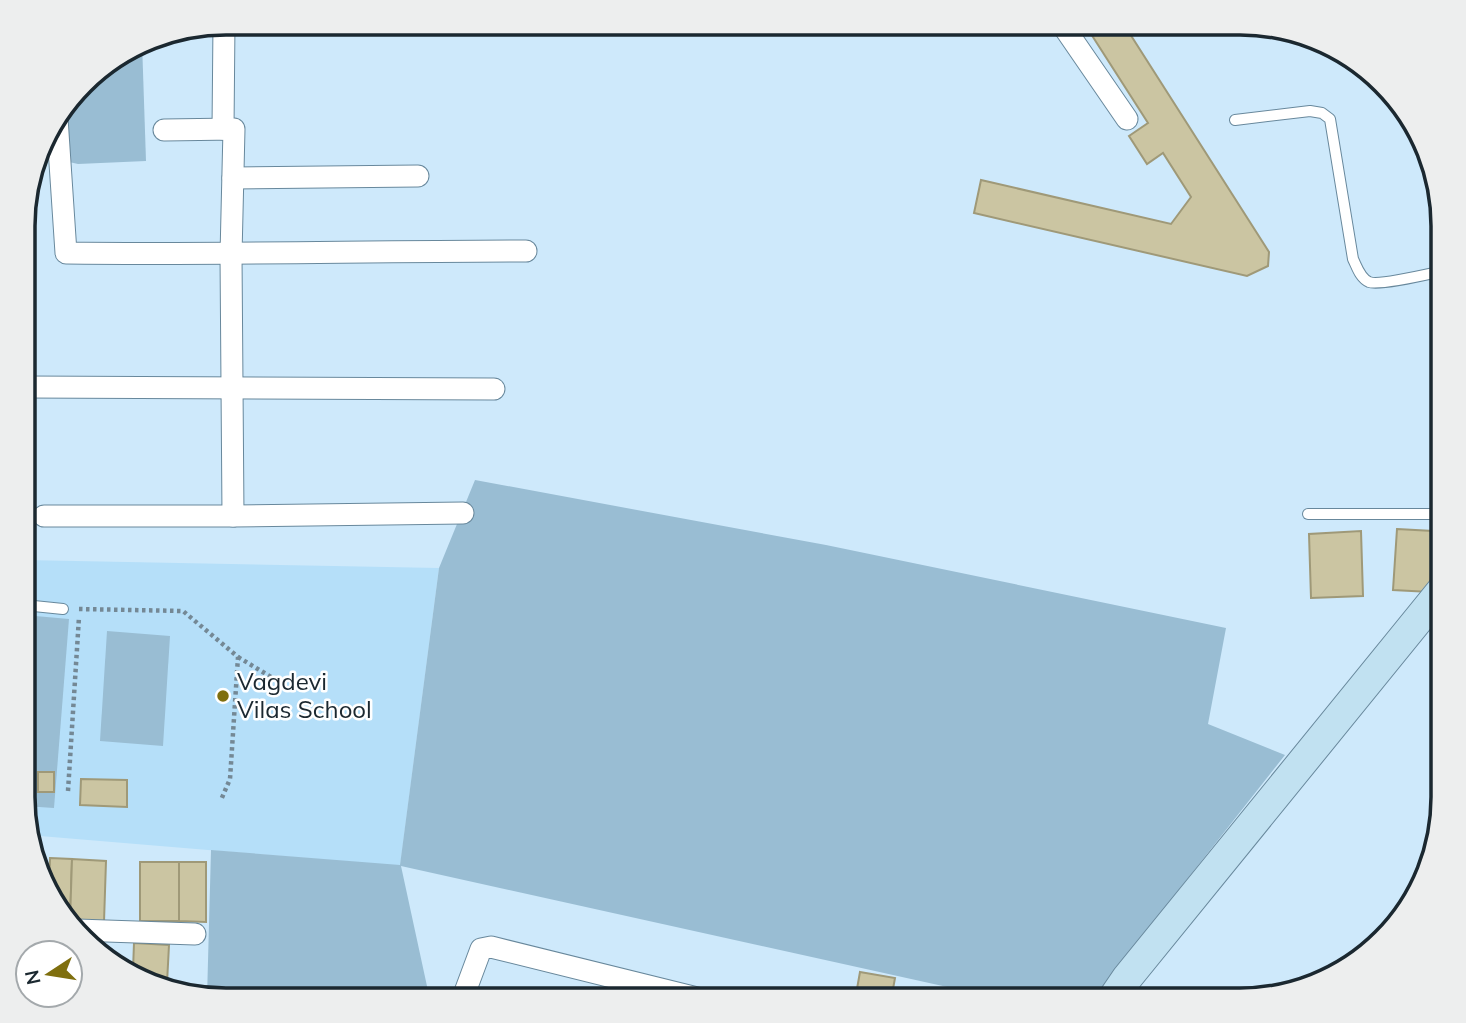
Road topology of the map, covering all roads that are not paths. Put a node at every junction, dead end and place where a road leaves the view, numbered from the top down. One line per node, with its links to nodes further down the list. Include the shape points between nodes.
1 (224, 35): 5 (street)
2 (1069, 35): 3 (street)
3 (1127, 119)
4 (1235, 120): 12 (lane, via 1310,111 1330,119 1353,259 1361,275 1370,282 1382,282)
5 (223, 129): 6 (street); 9 (street, via 234,129)
6 (164, 130)
7 (58, 136): 11 (street, via 66,253)
8 (418, 176): 9 (street)
9 (233, 178): 11 (street)
10 (526, 251): 11 (street)
11 (231, 255): 14 (street)
12 (1431, 273)
13 (35, 387): 14 (street)
14 (232, 388): 15 (street); 20 (street)
15 (494, 389)
16 (463, 513): 20 (street)
17 (1308, 514): 18 (lane)
18 (1431, 514)
19 (44, 516): 20 (street)
20 (233, 516)
21 (1431, 604): 28 (street)
22 (35, 607): 23 (lane)
23 (63, 609)
24 (89, 930): 25 (street)
25 (195, 934)
26 (466, 988): 27 (street, via 481,949 491,947)
27 (657, 988)
28 (1120, 988)

